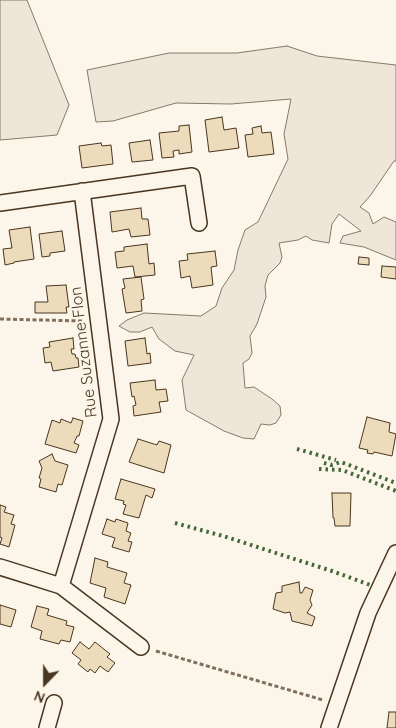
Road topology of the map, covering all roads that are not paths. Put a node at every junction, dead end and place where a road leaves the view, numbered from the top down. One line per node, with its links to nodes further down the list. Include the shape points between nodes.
1 (82, 191): 2 (street); 3 (street, via 192,176); 6 (street, Rue Suzanne Flon, via 110,424)
2 (0, 203)
3 (199, 223)
4 (396, 553): 10 (street, via 368,613)
5 (0, 567): 6 (street)
6 (60, 586): 7 (street)
7 (141, 647)
8 (54, 703): 9 (street)
9 (48, 728)
10 (329, 728)

